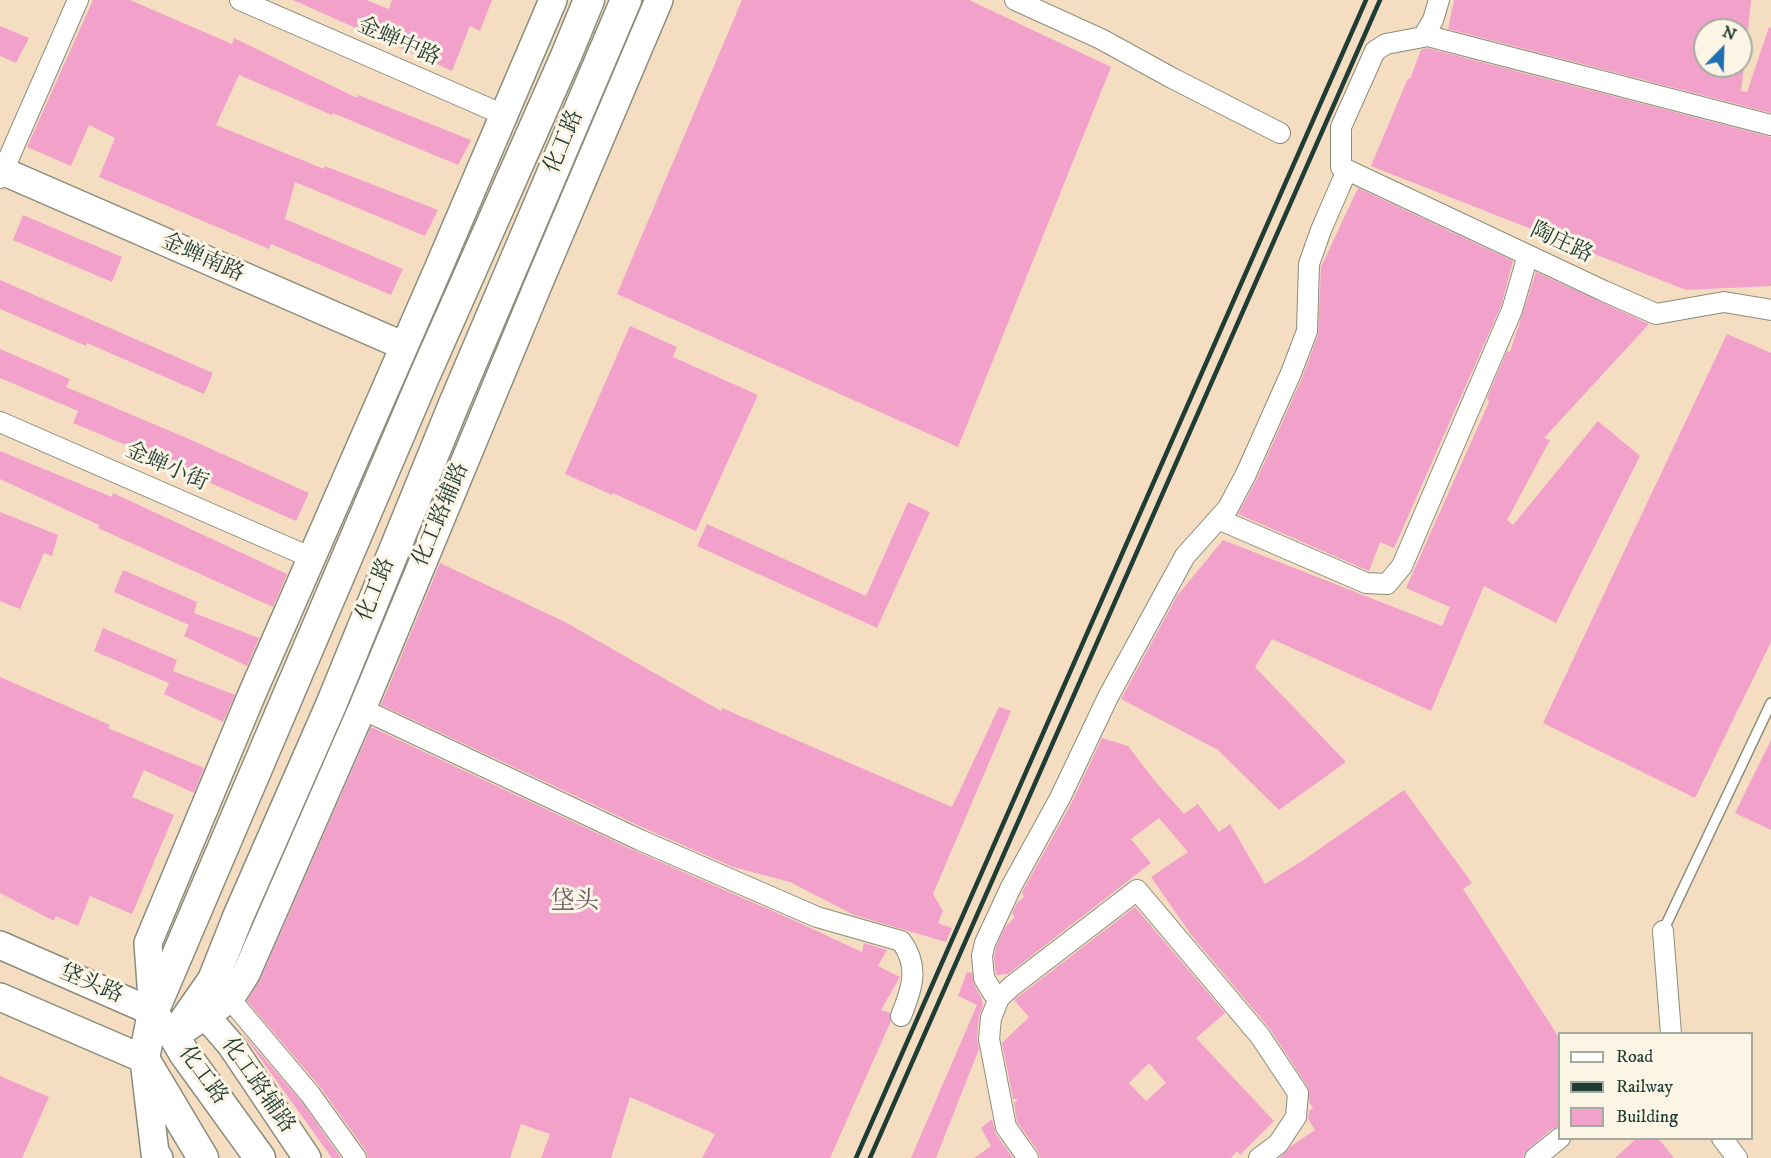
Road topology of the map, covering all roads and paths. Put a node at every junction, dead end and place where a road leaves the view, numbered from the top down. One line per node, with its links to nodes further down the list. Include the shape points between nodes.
1 (78, 0): 18 (street)
2 (240, 0): 14 (street, 金蝉中路)
3 (553, 0): 10 (street)
4 (589, 0): 11 (main road, 化工路)
5 (626, 0): 12 (main road, 化工路)
6 (659, 0): 13 (street, 化工路辅路)
7 (1015, 0): 16 (street, via 1101,39)
8 (1439, 0): 9 (street)
9 (1424, 34): 15 (street); 17 (street, via 1386,44 1375,51 1341,127)
10 (536, 43): 11 (street); 14 (street)
11 (566, 56): 12 (street); 24 (main road, 化工路)
12 (596, 69): 13 (street); 25 (main road, 化工路)
13 (623, 84): 21 (street, 化工路辅路)
14 (504, 116): 20 (street)
15 (1771, 126)
16 (1280, 134)
17 (1344, 168): 19 (street, 陶庄路); 27 (street, via 1309,264 1307,331 1292,373 1246,474)
18 (1, 173): 23 (street, 金蝉南路)
19 (1528, 255): 22 (street, 陶庄路, via 1656,314 1724,302); 27 (street, via 1508,321 1402,566 1387,584 1366,583)
20 (438, 269): 23 (street); 24 (street)
21 (538, 285): 25 (street, via 512,327); 30 (street, 化工路辅路)
22 (1771, 310)
23 (404, 346): 28 (street)
24 (424, 377): 36 (main road, 化工路)
25 (453, 404): 40 (main road, 化工路, via 331,705 213,980)
26 (0, 422): 28 (street, 金蝉小街)
27 (1218, 519): 34 (street, via 1185,556 1108,697 984,943 984,978)
28 (312, 558): 36 (street, via 147,943)
29 (1771, 704): 31 (lane)
30 (362, 709): 35 (street, 化工路辅路, via 246,974); 38 (street, via 629,835 817,917 901,941 912,966 910,992)
31 (1663, 931): 39 (street)
32 (0, 945): 36 (street, 垡头路)
33 (0, 996): 41 (street, 垡头路)
34 (999, 998): 49 (street, via 989,1039 1006,1127); 50 (street, via 1137,890 1260,1036 1298,1093 1296,1117 1278,1144)
35 (230, 999): 37 (street, 化工路辅路); 48 (street, via 310,1094)
36 (153, 1012): 40 (street, 垡头路); 41 (main road, 化工路)
37 (205, 1015): 40 (street, 化工路辅路); 47 (street, 化工路辅路, via 231,1045)
38 (901, 1016)
39 (1671, 1032)
40 (174, 1036): 41 (street, 化工路辅路); 46 (main road, 化工路)
41 (144, 1059): 44 (street); 45 (main road, 化工路)
42 (1558, 1140): 51 (street)
43 (1724, 1140): 52 (street)
44 (156, 1156)
45 (203, 1158)
46 (260, 1158)
47 (307, 1158)
48 (356, 1158)
49 (1028, 1158)
50 (1258, 1158)
51 (1535, 1158)
52 (1737, 1158)

